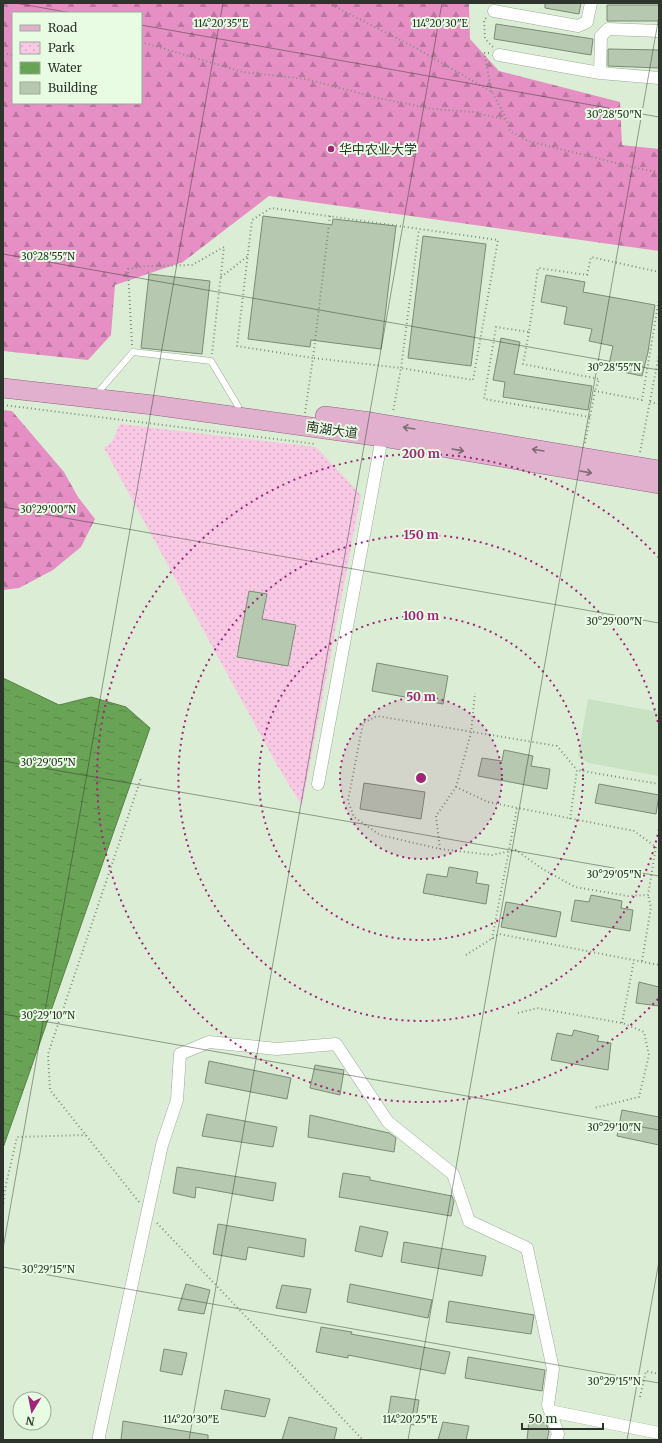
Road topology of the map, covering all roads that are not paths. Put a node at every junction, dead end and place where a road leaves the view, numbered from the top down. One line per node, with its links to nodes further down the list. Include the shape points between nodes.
1 (593, 5): 2 (street, via 587,22 578,26)
2 (494, 11)
3 (659, 31): 5 (street, via 608,29 601,36)
4 (500, 55): 5 (street)
5 (600, 73): 6 (street)
6 (659, 78)
7 (3, 378): 9 (main road, 南湖大道)
8 (3, 388): 11 (main road, 南湖大道)
9 (100, 390): 10 (main road, 南湖大道); 10 (lane, via 132,352 211,361)
10 (238, 406): 11 (main road, 南湖大道, via 305,414)
11 (386, 431): 12 (main road, 南湖大道, one-way to 11); 13 (main road, 南湖大道, one-way to 13); 14 (street)
12 (659, 470)
13 (659, 484)
14 (318, 784)
15 (550, 1411): 16 (street); 17 (street, via 548,1405 553,1369 527,1248 469,1221 453,1174 388,1122 336,1044 277,1049 209,1042 180,1054 177,1100 162,1145); 18 (street, via 558,1434)
16 (659, 1434)
17 (99, 1440)
18 (556, 1440)

